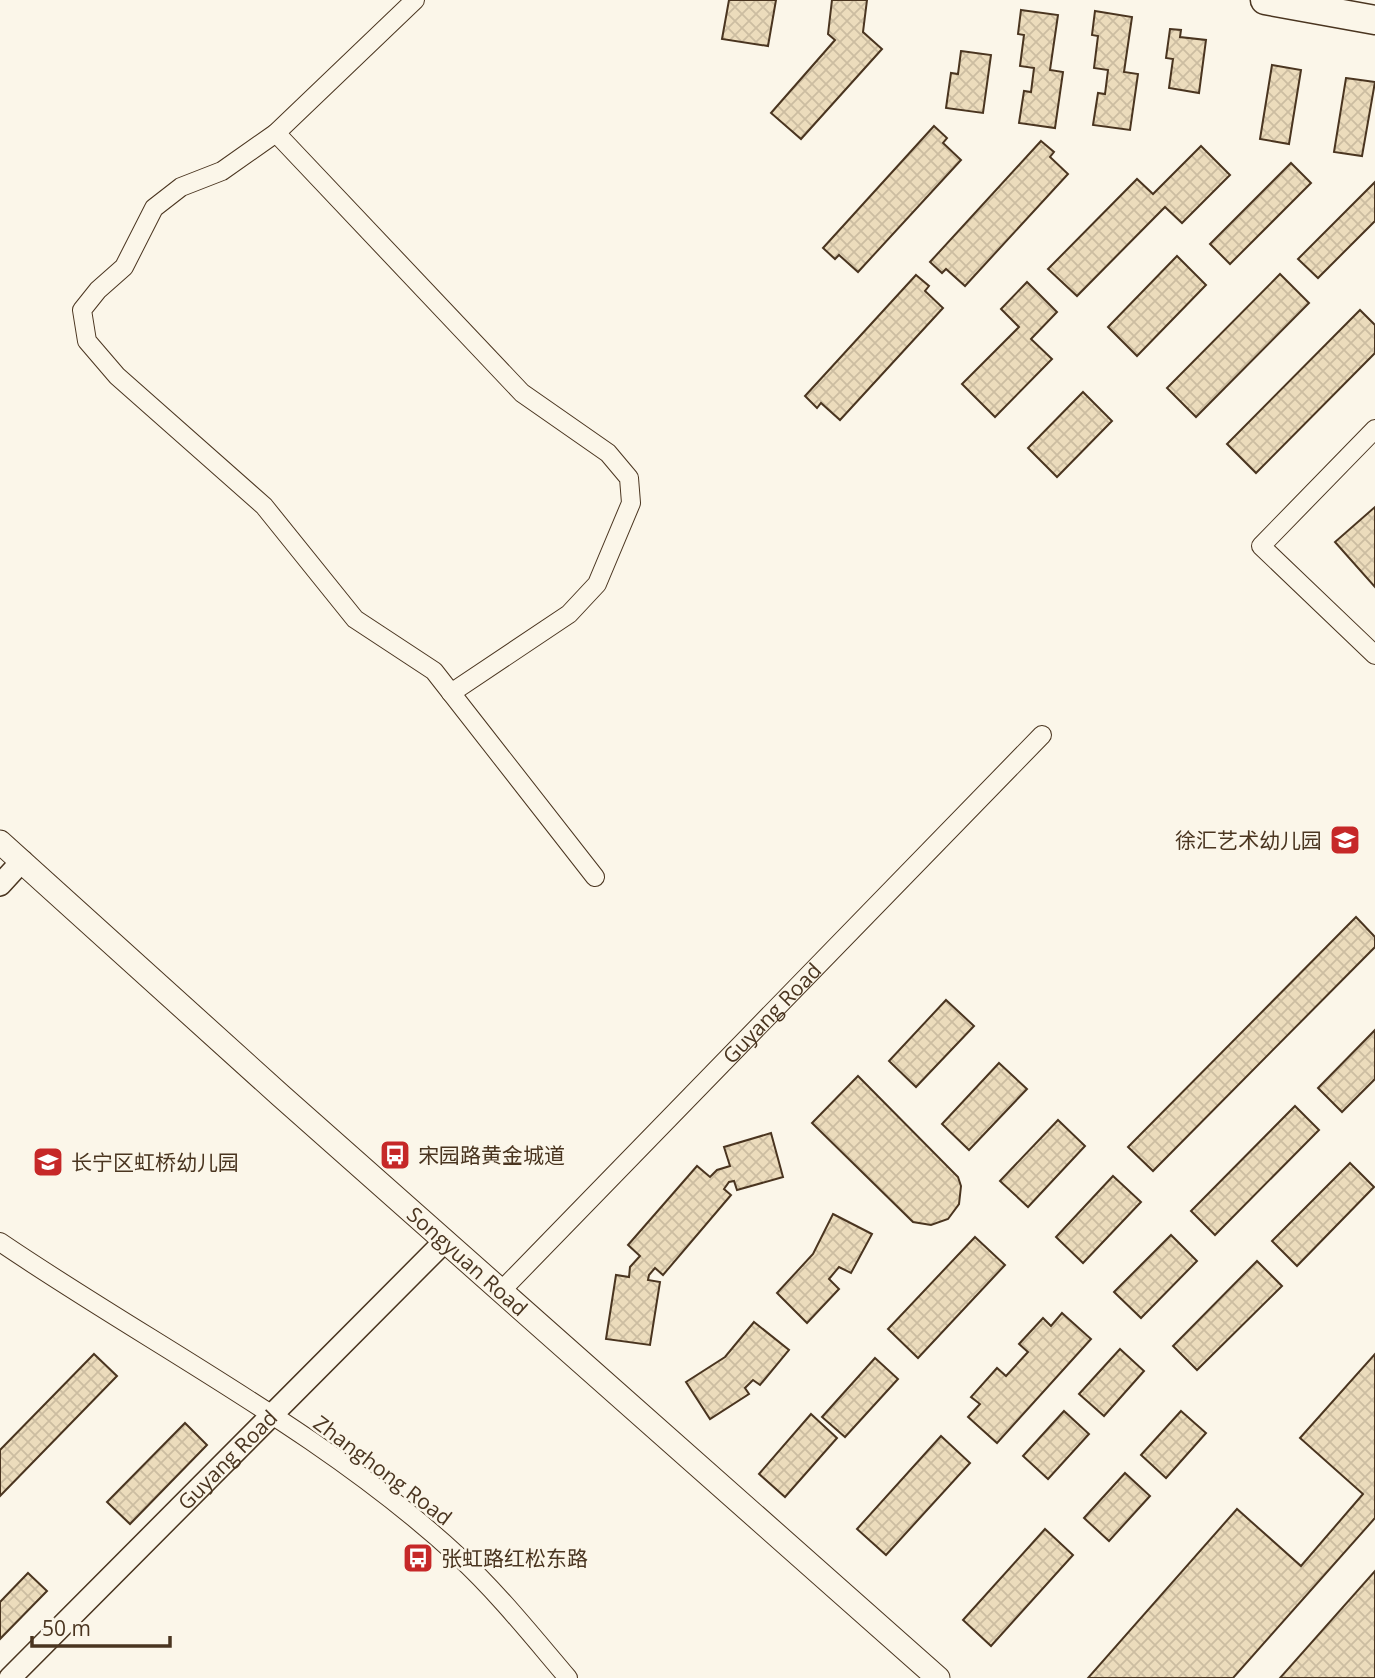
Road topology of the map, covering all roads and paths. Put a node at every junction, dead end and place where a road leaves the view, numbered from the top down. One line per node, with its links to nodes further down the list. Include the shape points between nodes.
1 (415, 0): 4 (street)
2 (1265, 0): 3 (highway)
3 (1372, 20)
4 (276, 133): 7 (street, via 522,393 608,453 629,478 631,503 597,584 569,614); 7 (street, via 222,172 181,187 154,208 124,267 82,310 87,341 117,376 264,506 355,619 434,671)
5 (1375, 429): 6 (street, via 1261,546)
6 (1375, 655)
7 (451, 693): 11 (street)
8 (1042, 735): 15 (street, Guyang Road)
9 (0, 842): 10 (main road, Songyuan Road)
10 (22, 861): 12 (street); 13 (main road, Songyuan Road)
11 (595, 877)
12 (0, 885)
13 (445, 1241): 15 (main road, Songyuan Road); 16 (street, Guyang Road)
14 (0, 1242): 16 (street, Zhanghong Road)
15 (501, 1291): 19 (main road, Songyuan Road)
16 (272, 1416): 17 (street, Guyang Road); 18 (street, Zhanghong Road, via 391,1500 458,1556)
17 (10, 1678)
18 (568, 1678)
19 (937, 1678)

